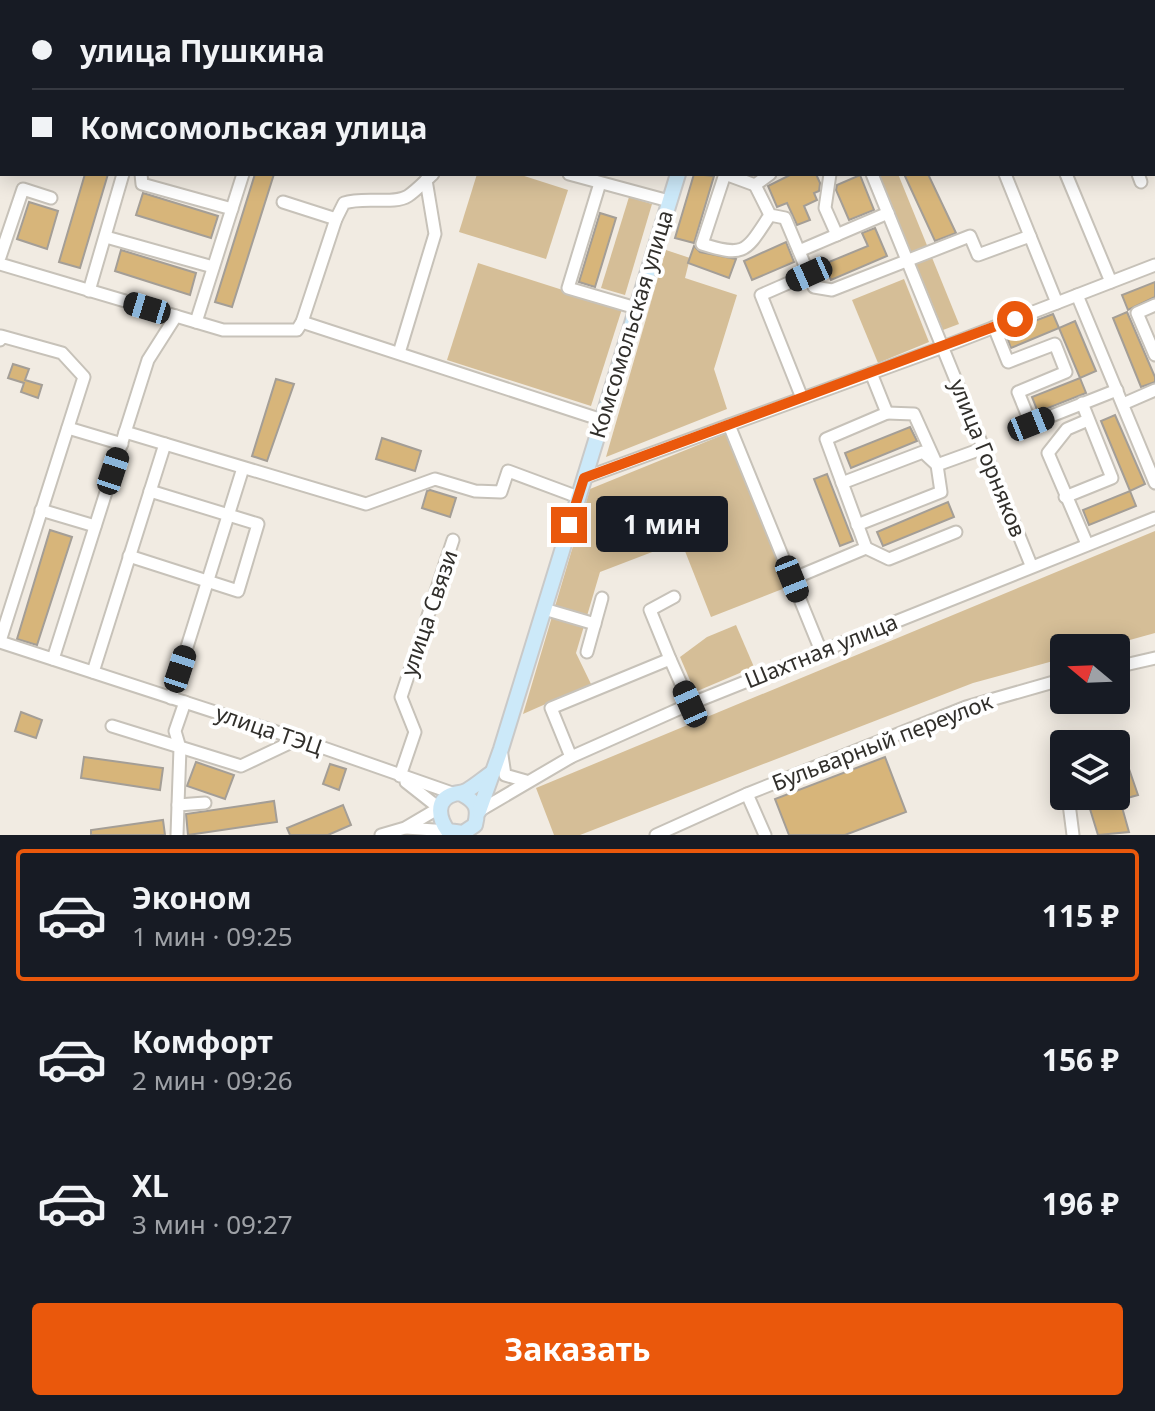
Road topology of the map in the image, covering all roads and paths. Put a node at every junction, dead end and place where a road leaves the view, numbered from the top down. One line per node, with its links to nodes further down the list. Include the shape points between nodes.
1 (122, 176): 25 (street)
2 (141, 176): 19 (street, via 142,184)
3 (242, 176): 19 (street)
4 (576, 176): 14 (street)
5 (677, 176): 17 (main road, Комсомольская улица)
6 (724, 176): 21 (street, via 702,244 730,253 749,246)
7 (730, 176): 15 (street)
8 (767, 176): 15 (street)
9 (830, 176): 23 (street, via 825,208)
10 (873, 176): 20 (street, улица Горняков)
11 (1006, 176): 24 (street)
12 (1067, 176): 33 (street)
13 (429, 177): 22 (street, via 406,198 344,203); 45 (street, via 435,234)
14 (600, 183): 17 (street); 38 (street, via 568,288)
15 (755, 185): 21 (street)
16 (51, 198): 27 (street, via 23,189)
17 (669, 201): 38 (main road, Комсомольская улица)
18 (283, 202): 22 (street)
19 (232, 209): 31 (street)
20 (888, 213): 23 (street); 28 (street, улица Горняков)
21 (770, 215): 26 (street, via 785,218)
22 (336, 219): 41 (street)
23 (837, 235): 26 (street)
24 (1030, 236): 28 (street, via 978,255 970,236); 36 (street)
25 (106, 237): 31 (street); 34 (street)
26 (799, 251): 32 (street)
27 (0, 257)
28 (907, 260): 32 (street, via 832,290 814,287); 44 (street, улица Горняков)
29 (0, 264): 34 (street)
30 (1155, 265): 33 (street)
31 (213, 267): 40 (street)
32 (809, 274): 50 (street, via 761,295)
33 (1111, 282): 35 (street)
34 (89, 291): 39 (street)
35 (1077, 295): 36 (street); 48 (street)
36 (1057, 303): 42 (street)
37 (1155, 305): 46 (street, via 1137,313)
38 (636, 308): 54 (main road, Комсомольская улица)
39 (176, 316): 40 (street); 58 (street, via 148,360)
40 (196, 322): 41 (street, via 223,330 297,330)
41 (302, 322): 45 (street)
42 (994, 327): 44 (street); 51 (street, via 1008,362 1055,344 1066,372 1018,392 1031,424)
43 (1, 338): 57 (street, via 62,353 84,377)
44 (943, 347): 47 (street); 60 (street, улица Горняков)
45 (399, 353): 54 (street)
46 (1155, 353)
47 (871, 373): 50 (street); 53 (street)
48 (1117, 390): 51 (street); 52 (street)
49 (1155, 390): 52 (street)
50 (802, 398): 56 (street)
51 (1082, 403): 55 (street)
52 (1123, 404): 65 (street)
53 (887, 413): 61 (street, via 914,414); 64 (street, via 826,439)
54 (602, 420): 63 (main road, Комсомольская улица)
55 (1088, 420): 68 (street, via 1067,429 1048,453); 68 (street, via 1112,478)
56 (729, 425): 63 (street); 80 (street)
57 (68, 428): 58 (street); 69 (street)
58 (124, 438): 59 (street); 73 (street)
59 (165, 444): 62 (street); 66 (street)
60 (984, 448): 61 (street); 79 (street, улица Горняков)
61 (937, 465): 64 (street, via 923,452); 72 (street, via 941,492)
62 (243, 468): 67 (street, via 366,504 435,479 475,491 501,492 508,471); 70 (street)
63 (584, 478): 67 (main road, Комсомольская улица)
64 (842, 483): 72 (street)
65 (1155, 483)
66 (150, 491): 70 (street); 78 (street)
67 (578, 497): 84 (main road, Комсомольская улица)
68 (1065, 497): 76 (street)
69 (41, 510): 73 (street); 86 (street)
70 (228, 515): 81 (street); 81 (street, via 258,524 238,591)
71 (1155, 518): 76 (street, Шахтная улица)
72 (857, 525): 77 (street)
73 (95, 526): 90 (street)
74 (956, 532): 77 (street, via 889,559)
75 (453, 540): 104 (street, улица Связи, via 401,697 415,732)
76 (1087, 544): 79 (street, Шахтная улица)
77 (866, 548): 80 (street)
78 (129, 556): 81 (street); 93 (street)
79 (1031, 565): 87 (street, Шахтная улица)
80 (792, 579): 87 (street)
81 (208, 582): 95 (street)
82 (674, 597): 91 (street, via 650,610)
83 (602, 598): 85 (street)
84 (544, 609): 85 (street); 101 (main road, Комсомольская улица)
85 (595, 624): 88 (street)
86 (0, 641): 90 (street, улица ТЭЦ)
87 (821, 651): 97 (street, Шахтная улица)
88 (587, 652)
89 (1155, 658): 92 (street)
90 (53, 659): 93 (street, улица ТЭЦ)
91 (670, 659): 97 (street); 102 (street, via 551,708)
92 (1130, 664)
93 (93, 672): 95 (street, улица ТЭЦ)
94 (1050, 683): 107 (street, Бульварный переулок, via 966,707)
95 (171, 698): 96 (street, улица ТЭЦ)
96 (185, 702): 99 (street, улица ТЭЦ); 100 (street, via 175,731)
97 (690, 704): 102 (street, Шахтная улица)
98 (112, 726): 100 (street)
99 (298, 739): 100 (street, via 241,766); 104 (street, улица ТЭЦ)
100 (180, 748): 109 (street)
101 (501, 749): 103 (main road, Комсомольская улица); 105 (street, via 505,775)
102 (571, 757): 105 (street, Шахтная улица)
103 (493, 772): 106 (main road); 112 (main road, Комсомольская улица)
104 (400, 776): 106 (street, улица ТЭЦ); 110 (street)
105 (526, 781): 112 (street, Шахтная улица)
106 (458, 794): 110 (main road); 112 (main road, via 473,800)
107 (747, 794): 117 (street, Бульварный переулок); 118 (street)
108 (205, 803): 109 (street)
109 (178, 805): 115 (street)
110 (439, 808): 113 (street); 114 (main road)
111 (1070, 810): 119 (street)
112 (476, 824): 114 (main road, via 463,833)
113 (405, 828): 114 (street); 116 (street)
114 (449, 833)
115 (177, 835)
116 (381, 835)
117 (656, 835)
118 (765, 835)
119 (1073, 835)

